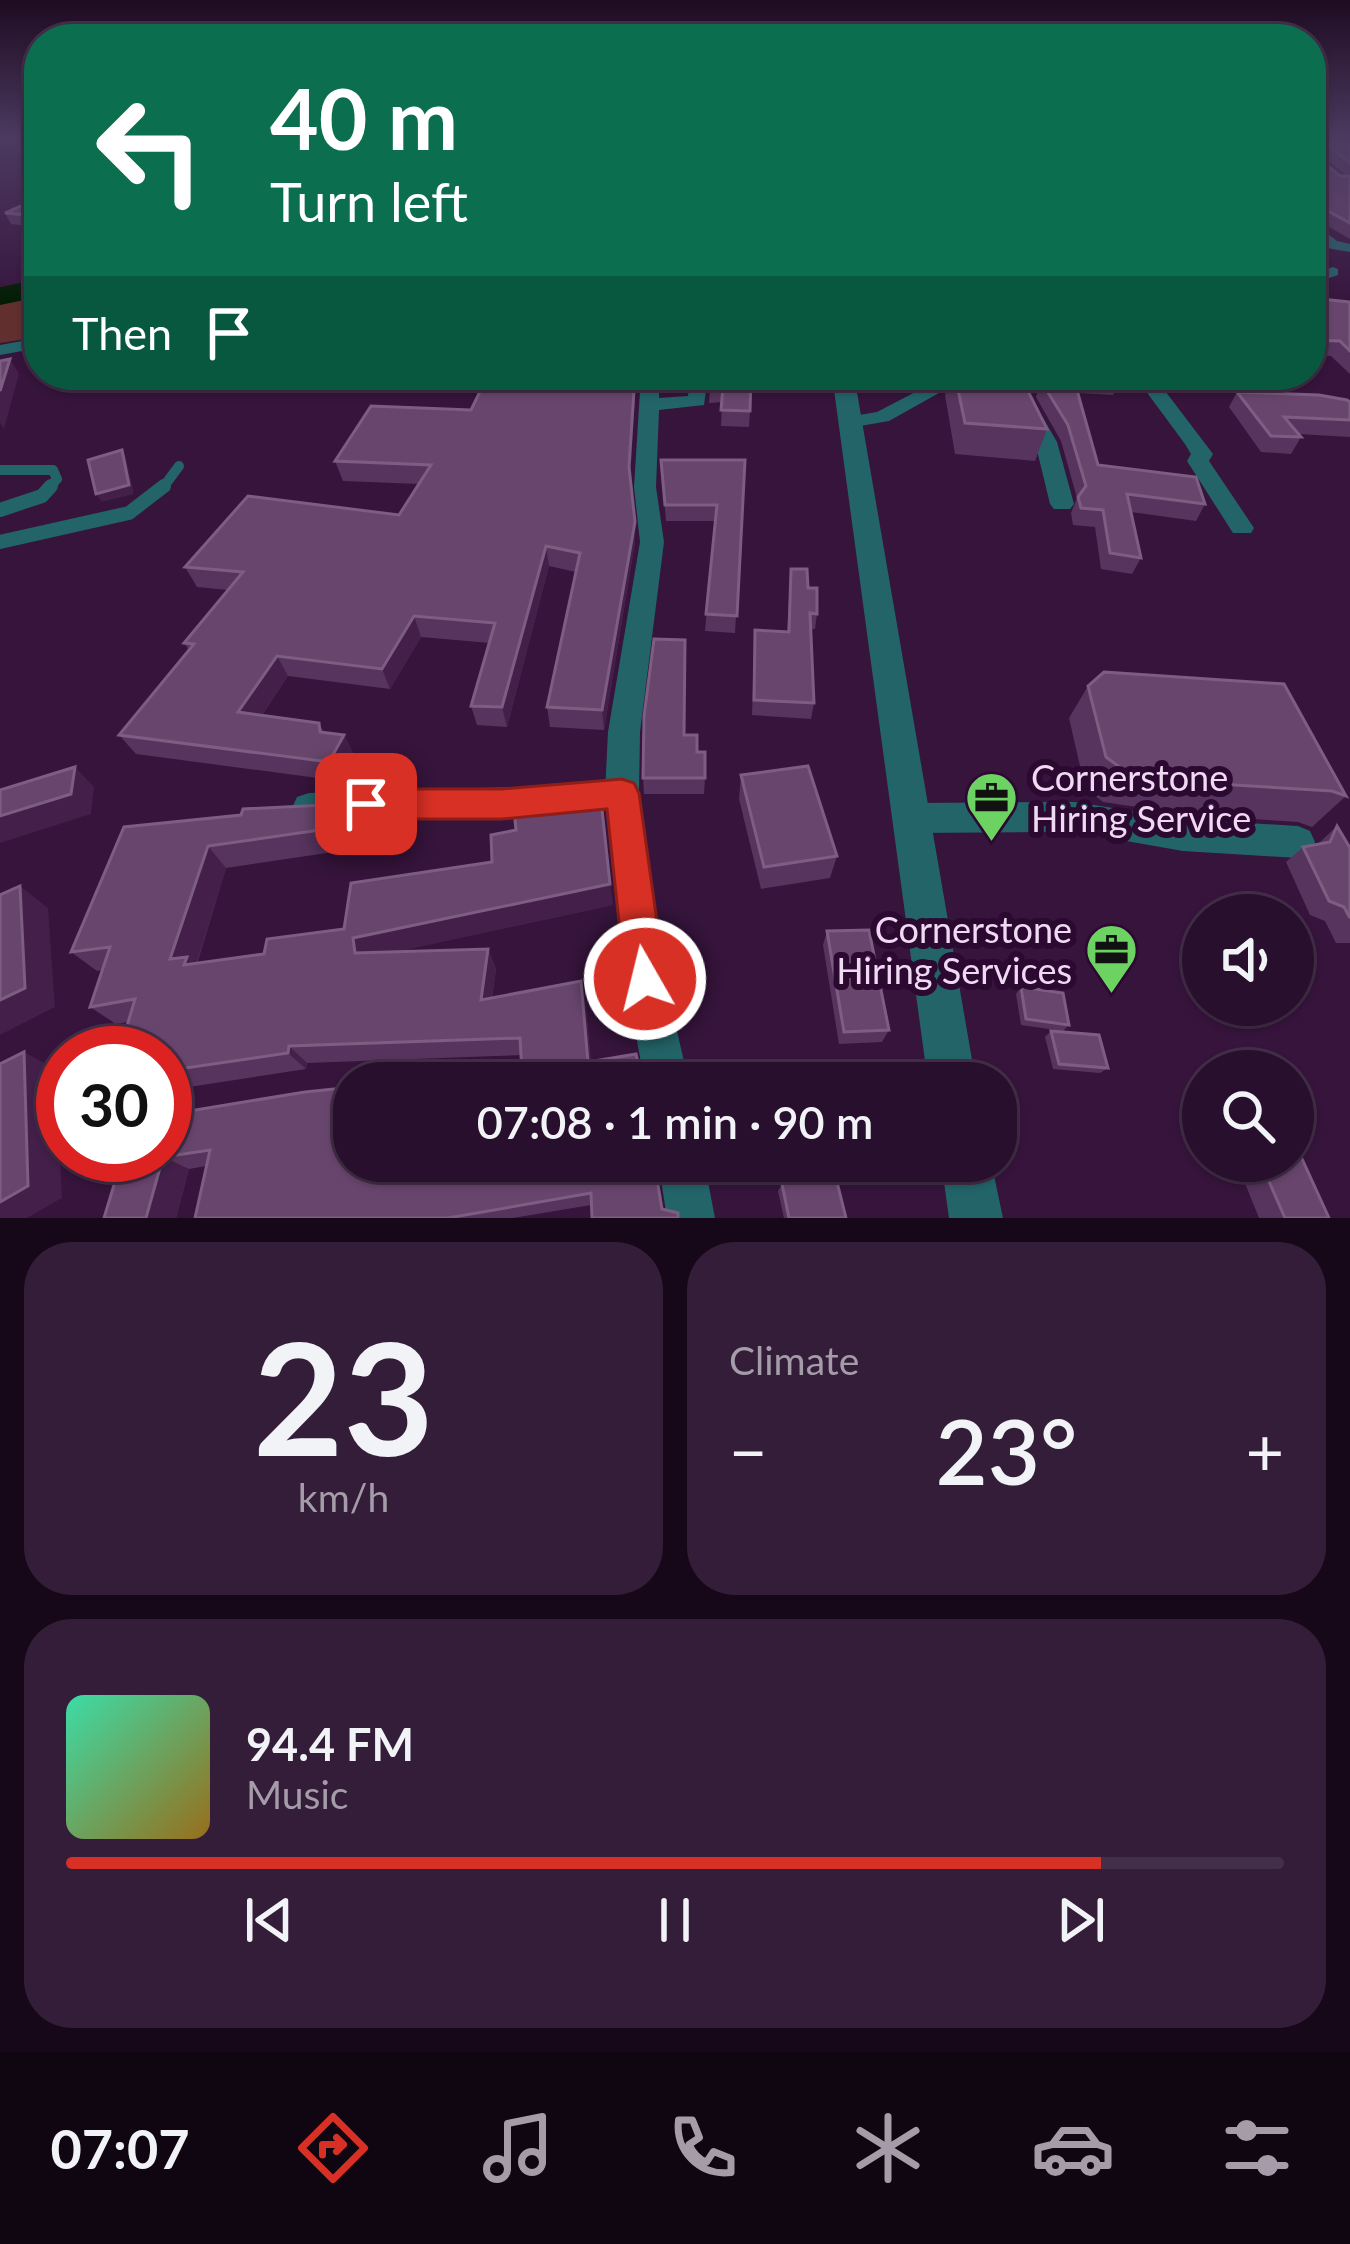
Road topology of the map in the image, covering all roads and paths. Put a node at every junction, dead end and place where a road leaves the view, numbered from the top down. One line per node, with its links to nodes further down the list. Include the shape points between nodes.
1 (1333, 272): 2 (street)
2 (1326, 274)
3 (649, 390): 4 (street, via 694,403); 16 (street, via 652,542)
4 (696, 390)
5 (845, 390): 9 (street)
6 (933, 390): 9 (street, via 882,417)
7 (1017, 390): 12 (street, via 1046,442)
8 (1155, 390): 14 (street, via 1195,442)
9 (849, 422): 18 (street)
10 (179, 466): 15 (lane, via 157,496 129,514)
11 (0, 470): 13 (lane, via 53,470 57,479 42,496)
12 (1062, 504)
13 (0, 509)
14 (1242, 528)
15 (0, 542)
16 (622, 793): 17 (street); 20 (street)
17 (275, 811)
18 (913, 818): 19 (street, via 1075,817); 21 (street)
19 (1298, 842)
20 (663, 1062)
21 (949, 1062)
22 (685, 1182): 24 (street)
23 (970, 1182): 25 (street)
24 (691, 1218)
25 (976, 1218)

